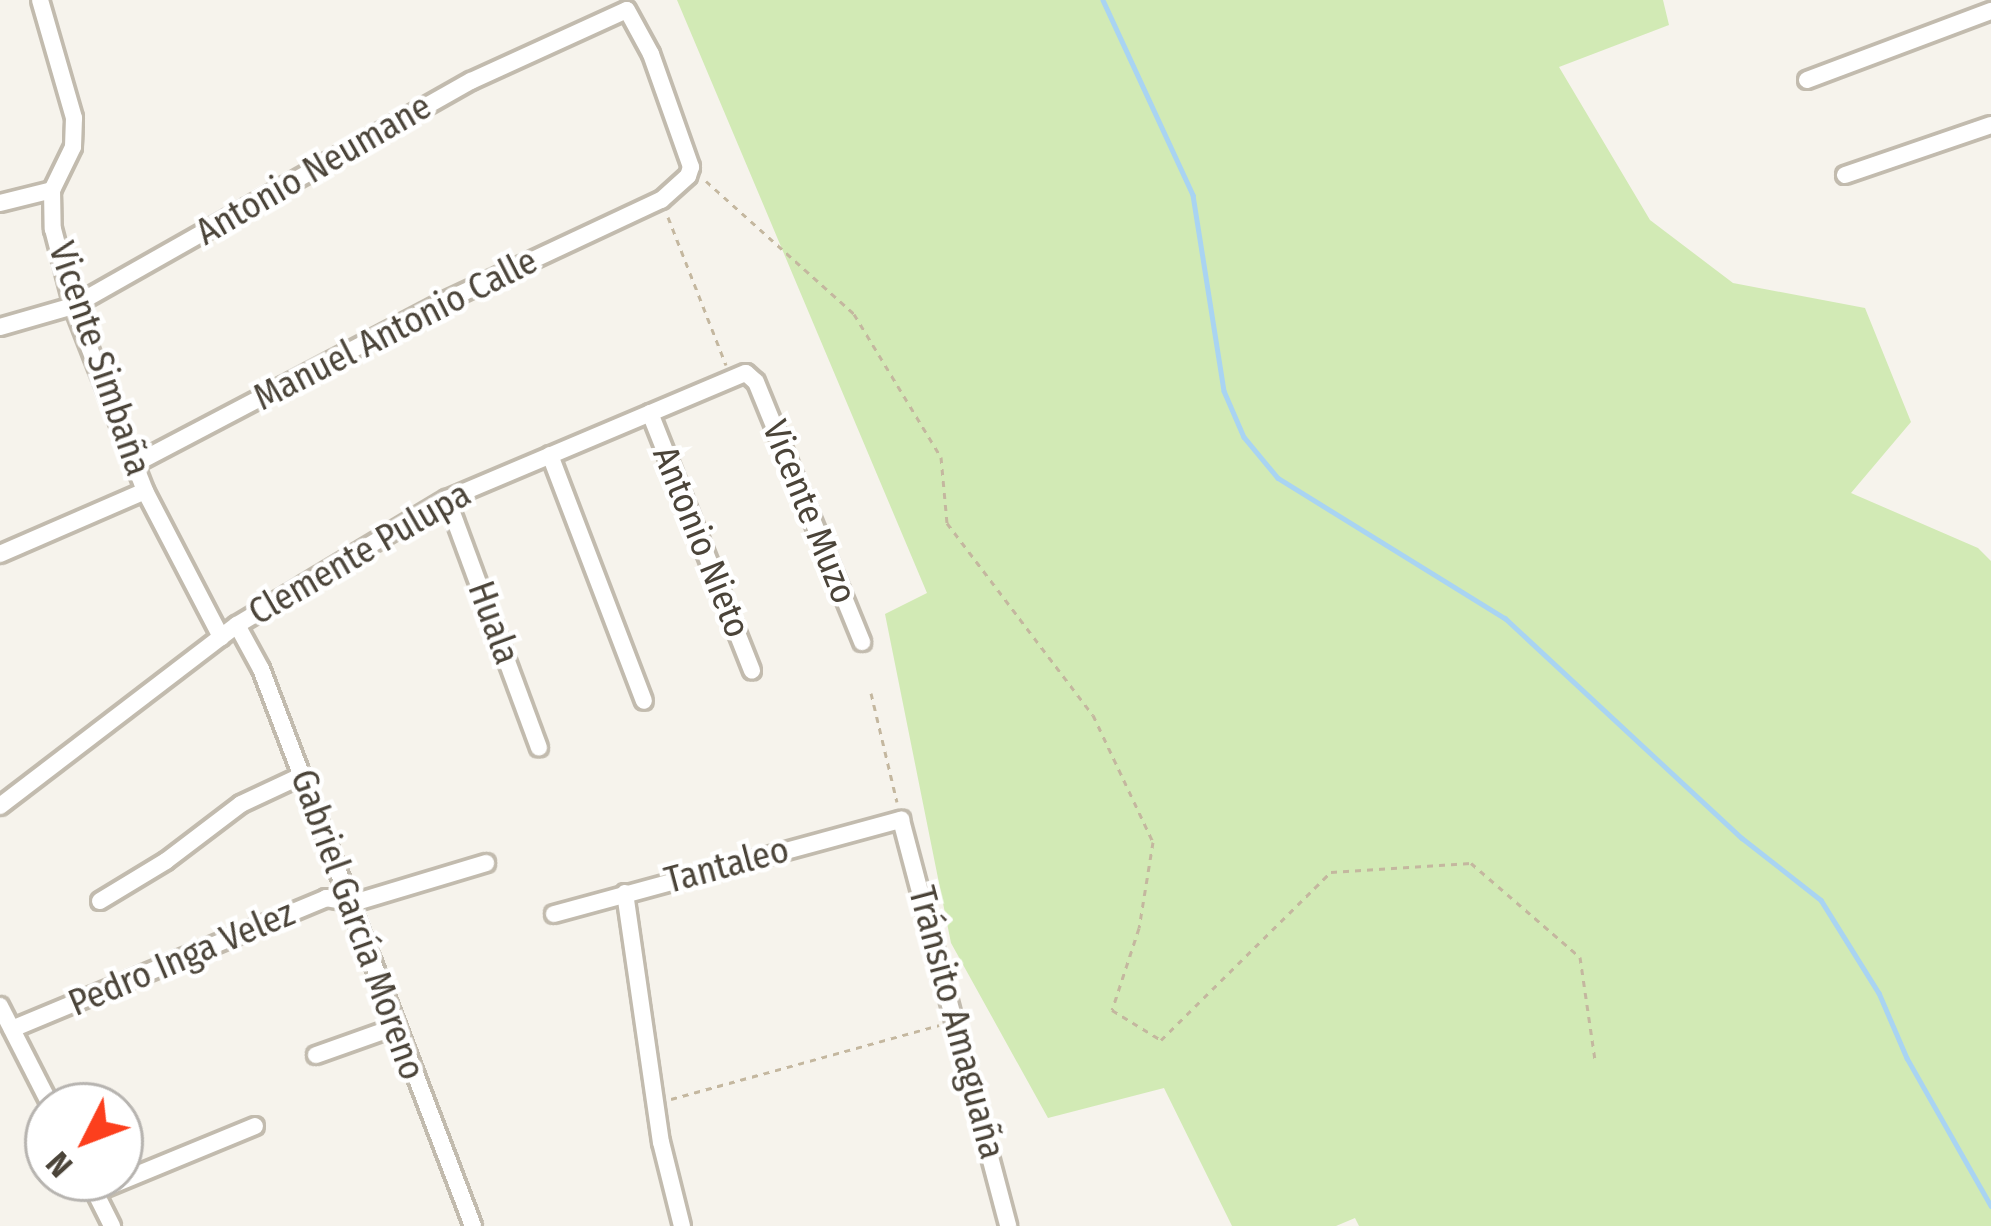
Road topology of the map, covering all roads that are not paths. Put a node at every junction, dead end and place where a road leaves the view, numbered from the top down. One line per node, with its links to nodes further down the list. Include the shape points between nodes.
1 (40, 0): 6 (street, Vicente Simbaña, via 74,118 73,147)
2 (1991, 11): 3 (street)
3 (1807, 80)
4 (1991, 125): 5 (street)
5 (1845, 175)
6 (52, 190): 8 (street); 9 (street, Vicente Simbaña, via 53,230)
7 (661, 200): 9 (street, Antonio Neumane, via 691,167 627,10 471,80); 14 (street, Manuel Antonio Calle)
8 (0, 203)
9 (73, 307): 10 (street, Antonio Neumane); 14 (street, Vicente Simbaña)
10 (0, 327)
11 (756, 382): 12 (street, Clemente Pulupa, via 746,373); 20 (street, Vicente Muzo)
12 (650, 413): 13 (street, Clemente Pulupa); 21 (street, Antonio Nieto)
13 (550, 455): 16 (street, Clemente Pulupa); 22 (street)
14 (134, 464): 15 (street, Vicente Simbaña)
15 (145, 491): 17 (street); 19 (street, Vicente Simbaña)
16 (447, 499): 18 (street, Clemente Pulupa); 23 (street, Huala)
17 (0, 554)
18 (237, 626): 19 (street, Clemente Pulupa); 24 (street, Gabriel García Moreno)
19 (221, 637): 25 (street, Clemente Pulupa)
20 (862, 642)
21 (752, 671)
22 (644, 701)
23 (539, 748)
24 (301, 776): 29 (street, via 241,804); 30 (street, Gabriel García Moreno)
25 (0, 806)
26 (901, 820): 28 (street, Tantaleo); 41 (street, Tránsito Amaguaña)
27 (486, 863): 30 (street, Pedro Inga Velez)
28 (625, 893): 31 (street, Tantaleo); 40 (street)
29 (100, 901)
30 (353, 903): 33 (street, Gabriel García Moreno); 34 (street, Pedro Inga Velez, via 326,898)
31 (554, 914)
32 (0, 1006): 34 (street)
33 (395, 1027): 35 (street); 39 (street, Gabriel García Moreno)
34 (12, 1029): 36 (street)
35 (316, 1055)
36 (39, 1082)
37 (255, 1126): 38 (street)
38 (144, 1166)
39 (473, 1226)
40 (682, 1226)
41 (1008, 1226)

